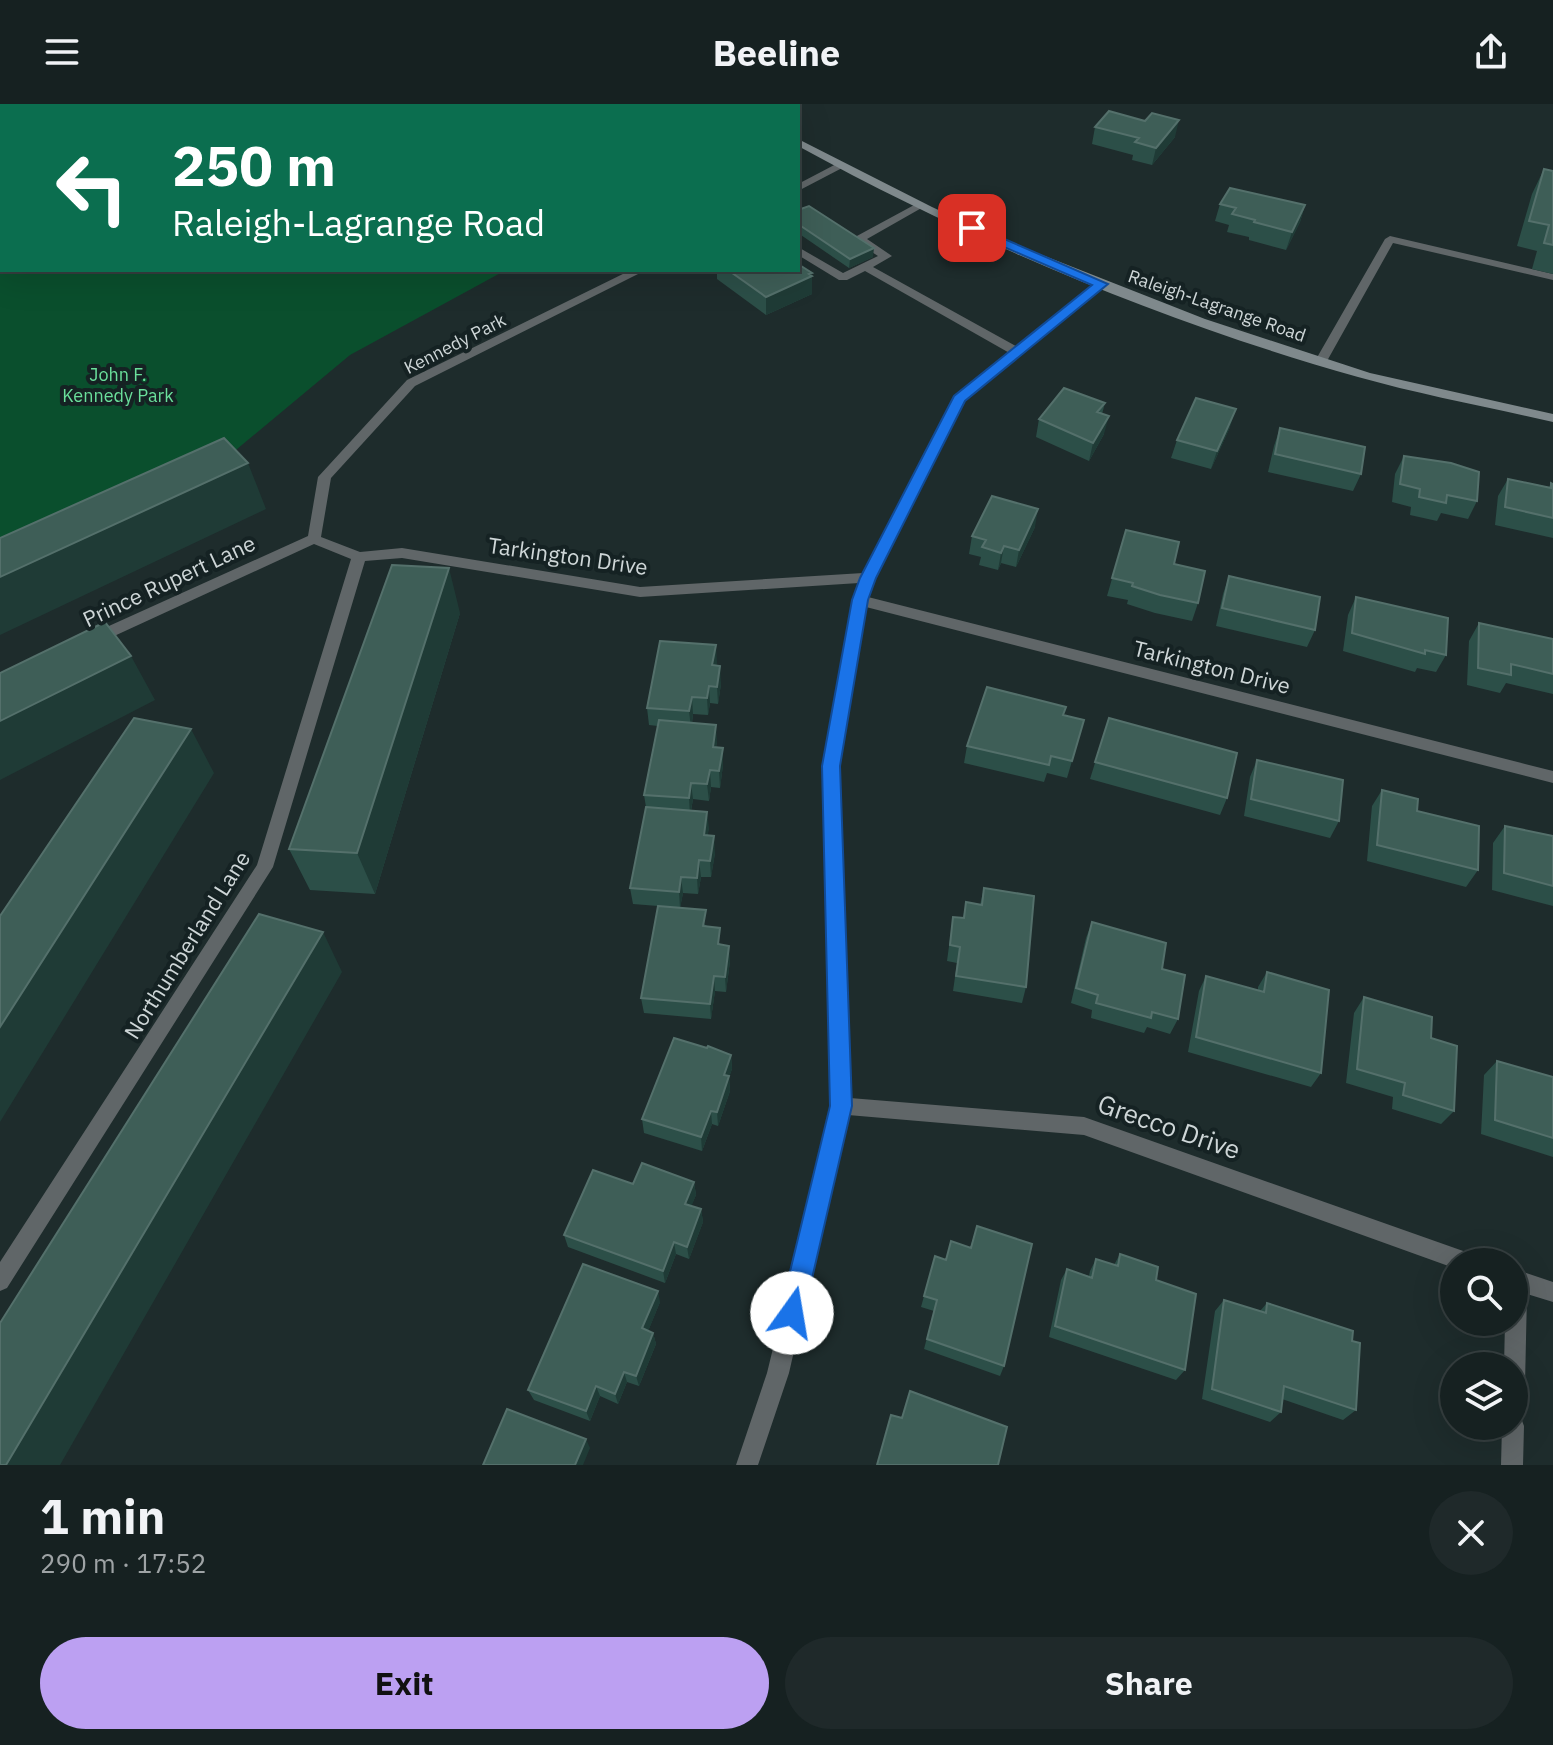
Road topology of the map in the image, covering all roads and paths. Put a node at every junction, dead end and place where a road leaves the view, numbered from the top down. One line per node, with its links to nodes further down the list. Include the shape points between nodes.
1 (800, 143): 2 (main road, Raleigh-Lagrange Road)
2 (840, 165): 3 (street); 4 (main road, Raleigh-Lagrange Road)
3 (800, 187)
4 (920, 206): 8 (street, via 852,238 886,256); 11 (main road, Raleigh-Lagrange Road)
5 (800, 251): 7 (street)
6 (828, 254): 7 (street)
7 (814, 260): 8 (street, via 843,278)
8 (865, 267): 12 (street)
9 (636, 272): 15 (street, Kennedy Park, via 411,383 325,477)
10 (1553, 277): 13 (street, via 1390,239)
11 (1101, 284): 12 (street); 13 (main road, Raleigh-Lagrange Road)
12 (1017, 352): 17 (street, via 959,399)
13 (1321, 361): 14 (main road, Raleigh-Lagrange Road)
14 (1553, 418)
15 (314, 539): 16 (street, Tarkington Drive); 19 (street, Prince Rupert Lane)
16 (359, 557): 17 (street, Tarkington Drive, via 402,553 640,592); 23 (street, Northumberland Lane, via 265,867)
17 (868, 578): 18 (street)
18 (860, 600): 20 (street, Tarkington Drive); 21 (street, via 831,766)
19 (81, 646)
20 (1553, 777)
21 (841, 1106): 22 (street, Grecco Drive, via 1084,1126); 27 (street, via 778,1373)
22 (1440, 1253)
23 (0, 1281)
24 (1528, 1284): 25 (street)
25 (1553, 1292)
26 (1513, 1440): 28 (street)
27 (747, 1465)
28 (1512, 1465)

